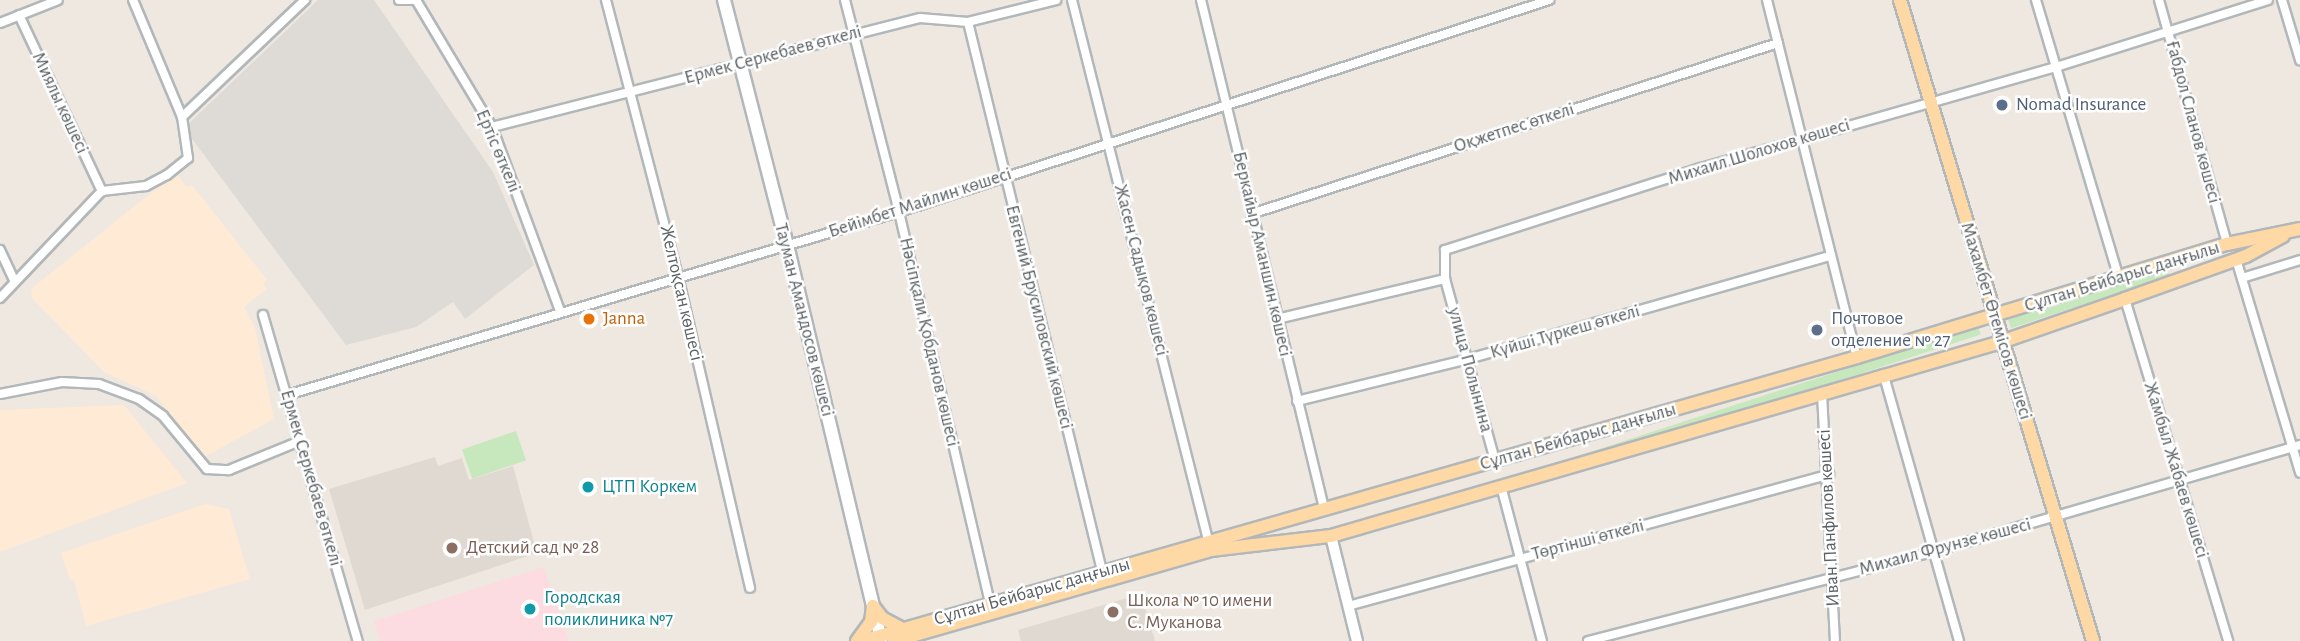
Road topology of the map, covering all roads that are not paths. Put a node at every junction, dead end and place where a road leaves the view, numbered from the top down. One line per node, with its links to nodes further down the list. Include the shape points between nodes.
1 (58, 0): 19 (street)
2 (133, 0): 31 (street)
3 (305, 0): 31 (street)
4 (399, 0): 5 (street)
5 (414, 0): 32 (street, Ертіс өткелі)
6 (606, 0): 28 (street, Желтоқсан көшесі)
7 (724, 0): 26 (main road, Тауман Амандосов көшесі)
8 (845, 0): 23 (street, Нәсіпқали Қобданов көшесі)
9 (1056, 0): 20 (street, Ермек Серкебаев өткелі)
10 (1072, 0): 34 (street, Жасен Садықов көшесі)
11 (1201, 0): 29 (street, Беркайыр Аманшин көшесі)
12 (1549, 0): 29 (street, Бейімбет Майлин көшесі)
13 (1767, 0): 24 (street)
14 (1900, 0): 30 (main road, Махамбет Өтемісов көшесі)
15 (2036, 0): 27 (street)
16 (2159, 0): 22 (street, Ғабдол Сланов көшесі)
17 (2268, 0): 22 (street, Михаил Шолохов көшесі)
18 (2282, 0): 25 (street)
19 (19, 15): 21 (street); 36 (street, Миялы көшесі)
20 (968, 22): 23 (street, Ермек Серкебаев өткелі, via 920,18); 35 (street, Евгений Брусиловский көшесі)
21 (0, 23)
22 (2168, 33): 27 (street, Михаил Шолохов көшесі); 40 (street, Ғабдол Сланов көшесі)
23 (853, 34): 26 (street, Ермек Серкебаев өткелі); 37 (street, Нәсіпқали Қобданов көшесі)
24 (1778, 43): 33 (street); 38 (street, Оқжетпес өткелі)
25 (2300, 60)
26 (740, 63): 28 (street, Ермек Серкебаев өткелі); 41 (main road, Тауман Амандосов көшесі)
27 (2056, 67): 30 (street, Михаил Шолохов көшесі); 47 (street)
28 (630, 93): 32 (street, Ермек Серкебаев өткелі); 46 (street, Желтоқсан көшесі)
29 (1227, 102): 34 (street, Бейімбет Майлин көшесі); 38 (street, Беркайыр Аманшин көшесі)
30 (1930, 102): 33 (street, Михаил Шолохов көшесі); 55 (main road, Махамбет Өтемісов көшесі)
31 (182, 117): 36 (street, via 188,158 146,186)
32 (492, 127): 53 (street, Ертіс өткелі)
33 (1802, 138): 43 (street); 49 (street, Михаил Шолохов көшесі, via 1446,250)
34 (1110, 143): 35 (street, Бейімбет Майлин көшесі); 77 (street, Жасен Садықов көшесі)
35 (1005, 176): 37 (street, Бейімбет Майлин көшесі); 80 (street, Евгений Брусиловский көшесі)
36 (102, 191): 50 (street)
37 (899, 212): 41 (street, Бейімбет Майлин көшесі); 83 (street, Нәсіпқали Қобданов көшесі)
38 (1251, 214): 56 (street, Беркайыр Аманшин көшесі)
39 (2296, 230): 40 (main road, Сұлтан Бейбарыс даңғылы); 44 (main road, Сұлтан Бейбарыс даңғылы)
40 (2227, 244): 47 (main road, Сұлтан Бейбарыс даңғылы)
41 (787, 245): 46 (street, Бейімбет Майлин көшесі); 84 (main road, Тауман Амандосов көшесі)
42 (0, 250): 50 (street)
43 (1830, 256): 58 (street); 59 (street, Күйші Түркеш өткелі)
44 (2236, 260): 48 (street); 52 (main road, Сұлтан Бейбарыс даңғылы)
45 (2300, 260): 48 (street)
46 (678, 276): 53 (street, Бейімбет Майлин көшесі); 82 (street, Желтоқсан көшесі)
47 (2119, 278): 55 (main road, Сұлтан Бейбарыс даңғылы)
48 (2242, 278): 66 (street)
49 (1445, 279): 56 (street); 59 (street, улица Полынина)
50 (15, 282): 51 (street)
51 (0, 298)
52 (2124, 299): 57 (main road, Сұлтан Бейбарыс даңғылы); 70 (street, Жамбыл Жабаев көшесі)
53 (560, 312): 63 (street, Бейімбет Майлин көшесі)
54 (263, 315): 63 (street, Ермек Серкебаев өткелі)
55 (1995, 316): 57 (main road, Махамбет Өтемісов көшесі); 58 (main road, Сұлтан Бейбарыс даңғылы)
56 (1277, 319): 64 (street, Беркайыр Аманшин көшесі)
57 (2001, 342): 60 (main road, Сұлтан Бейбарыс даңғылы); 73 (main road, Махамбет Өтемісов көшесі)
58 (1857, 357): 67 (main road, Сұлтан Бейбарыс даңғылы)
59 (1468, 359): 64 (street, Күйші Түркеш өткелі); 67 (street, улица Полынина)
60 (1884, 376): 62 (main road, Сұлтан Бейбарыс даңғылы); 78 (street)
61 (0, 394): 65 (street, via 62,382 99,384 138,399 163,416 207,469 229,470)
62 (1822, 394): 69 (street, Иван Панфилов көшесі); 71 (main road, Сұлтан Бейбарыс даңғылы)
63 (287, 395): 65 (street, Ермек Серкебаев өткелі)
64 (1297, 401): 72 (street, Беркайыр Аманшин көшесі)
65 (300, 441): 88 (street, Ермек Серкебаев өткелі)
66 (2296, 446): 68 (street); 70 (street, Михаил Фрунзе көшесі)
67 (1495, 461): 72 (main road, Сұлтан Бейбарыс даңғылы)
68 (2300, 473)
69 (1829, 474): 79 (street, Төртінші өткелі); 81 (street, Иван Панфилов көшесі)
70 (2179, 480): 73 (street, Михаил Фрунзе көшесі); 96 (street, Жамбыл Жабаев көшесі)
71 (1501, 486): 75 (main road, Сұлтан Бейбарыс даңғылы); 79 (street)
72 (1324, 508): 74 (main road, Сұлтан Бейбарыс даңғылы)
73 (2055, 516): 78 (street, Михаил Фрунзе көшесі); 95 (main road, Махамбет Өтемісов көшесі)
74 (1298, 517): 76 (main road, via 1298,530); 77 (main road, Сұлтан Бейбарыс даңғылы)
75 (1331, 536): 76 (main road, Сұлтан Бейбарыс даңғылы); 85 (street)
76 (1305, 539): 86 (main road, Сұлтан Бейбарыс даңғылы, via 1211,550)
77 (1208, 540): 80 (main road, Сұлтан Бейбарыс даңғылы)
78 (1932, 552): 81 (street, Михаил Фрунзе көшесі); 94 (street)
79 (1520, 558): 85 (street, Төртінші өткелі); 91 (street)
80 (1102, 571): 83 (main road, Сұлтан Бейбарыс даңғылы)
81 (1833, 578): 92 (street, Михаил Фрунзе көшесі); 93 (street, Иван Панфилов көшесі)
82 (750, 588)
83 (990, 604): 86 (main road, Сұлтан Бейбарыс даңғылы)
84 (873, 606): 86 (main road); 87 (main road, Тауман Амандосов көшесі); 89 (main road)
85 (1348, 606): 90 (street)
86 (901, 637): 87 (main road, Сұлтан Бейбарыс даңғылы)
87 (880, 638): 89 (main road, Сұлтан Бейбарыс даңғылы)
88 (358, 641)
89 (860, 641)
90 (1357, 641)
91 (1542, 641)
92 (1588, 641)
93 (1835, 641)
94 (1959, 641)
95 (2093, 641)
96 (2228, 641)

